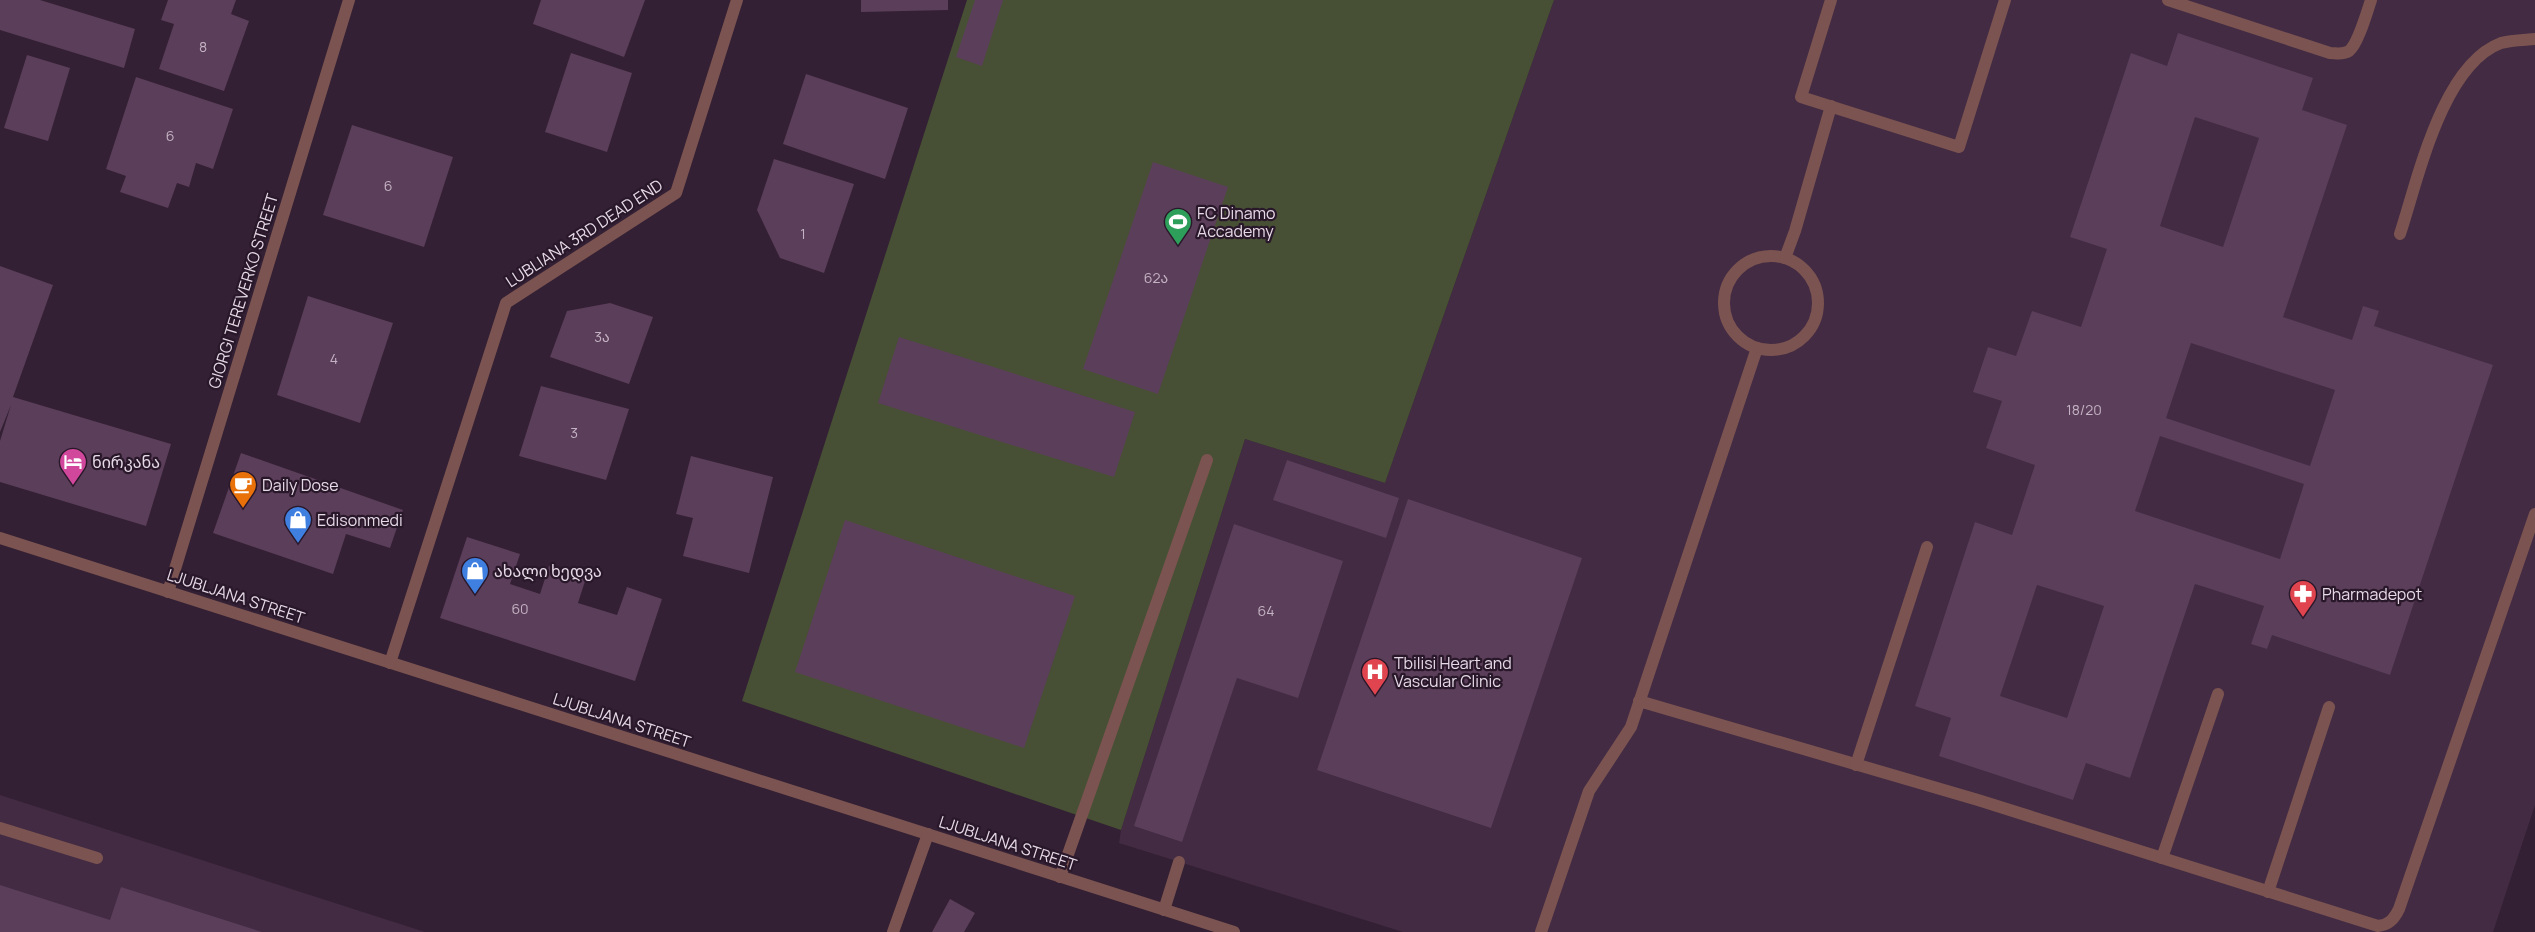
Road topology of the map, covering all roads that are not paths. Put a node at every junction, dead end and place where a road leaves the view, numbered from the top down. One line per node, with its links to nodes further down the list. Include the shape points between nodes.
1 (349, 0): 16 (street, GIORGI TEREVERKO STREET)
2 (737, 0): 17 (street, LUBLIANA 3RD DEAD END, via 676,193 506,303)
3 (1831, 0): 8 (street, via 1801,97)
4 (2005, 0): 8 (street, via 1959,147)
5 (2168, 0): 6 (street, via 2341,54 2350,50 2356,40)
6 (2371, 0)
7 (2535, 39): 9 (street, via 2501,43 2475,59 2452,90 2434,132)
8 (1831, 106): 10 (street)
9 (2400, 234)
10 (1785, 258): 11 (street, via 1800,265 1811,277 1817,292 1818,309 1813,325 1803,338 1789,347); 11 (street, via 1752,259 1738,268 1724,297 1724,313 1730,329 1742,341)
11 (1757, 348): 19 (street)
12 (1207, 460): 27 (street)
13 (2535, 514): 28 (street, via 2394,919 2378,926)
14 (0, 538): 16 (street, LJUBLJANA STREET)
15 (1927, 547): 21 (street)
16 (168, 592): 17 (street, LJUBLJANA STREET)
17 (390, 663): 23 (street, LJUBLJANA STREET)
18 (2218, 694): 25 (street)
19 (1639, 701): 21 (street); 32 (street, via 1631,727 1589,791)
20 (2329, 707): 28 (street)
21 (1856, 765): 25 (street)
22 (0, 828): 24 (street)
23 (928, 834): 27 (street, LJUBLJANA STREET); 30 (street)
24 (97, 858)
25 (2162, 858): 28 (street)
26 (1179, 862): 29 (street)
27 (1060, 877): 29 (street, LJUBLJANA STREET)
28 (2268, 892)
29 (1164, 910): 31 (street, LJUBLJANA STREET)
30 (893, 932)
31 (1234, 932)
32 (1541, 932)

